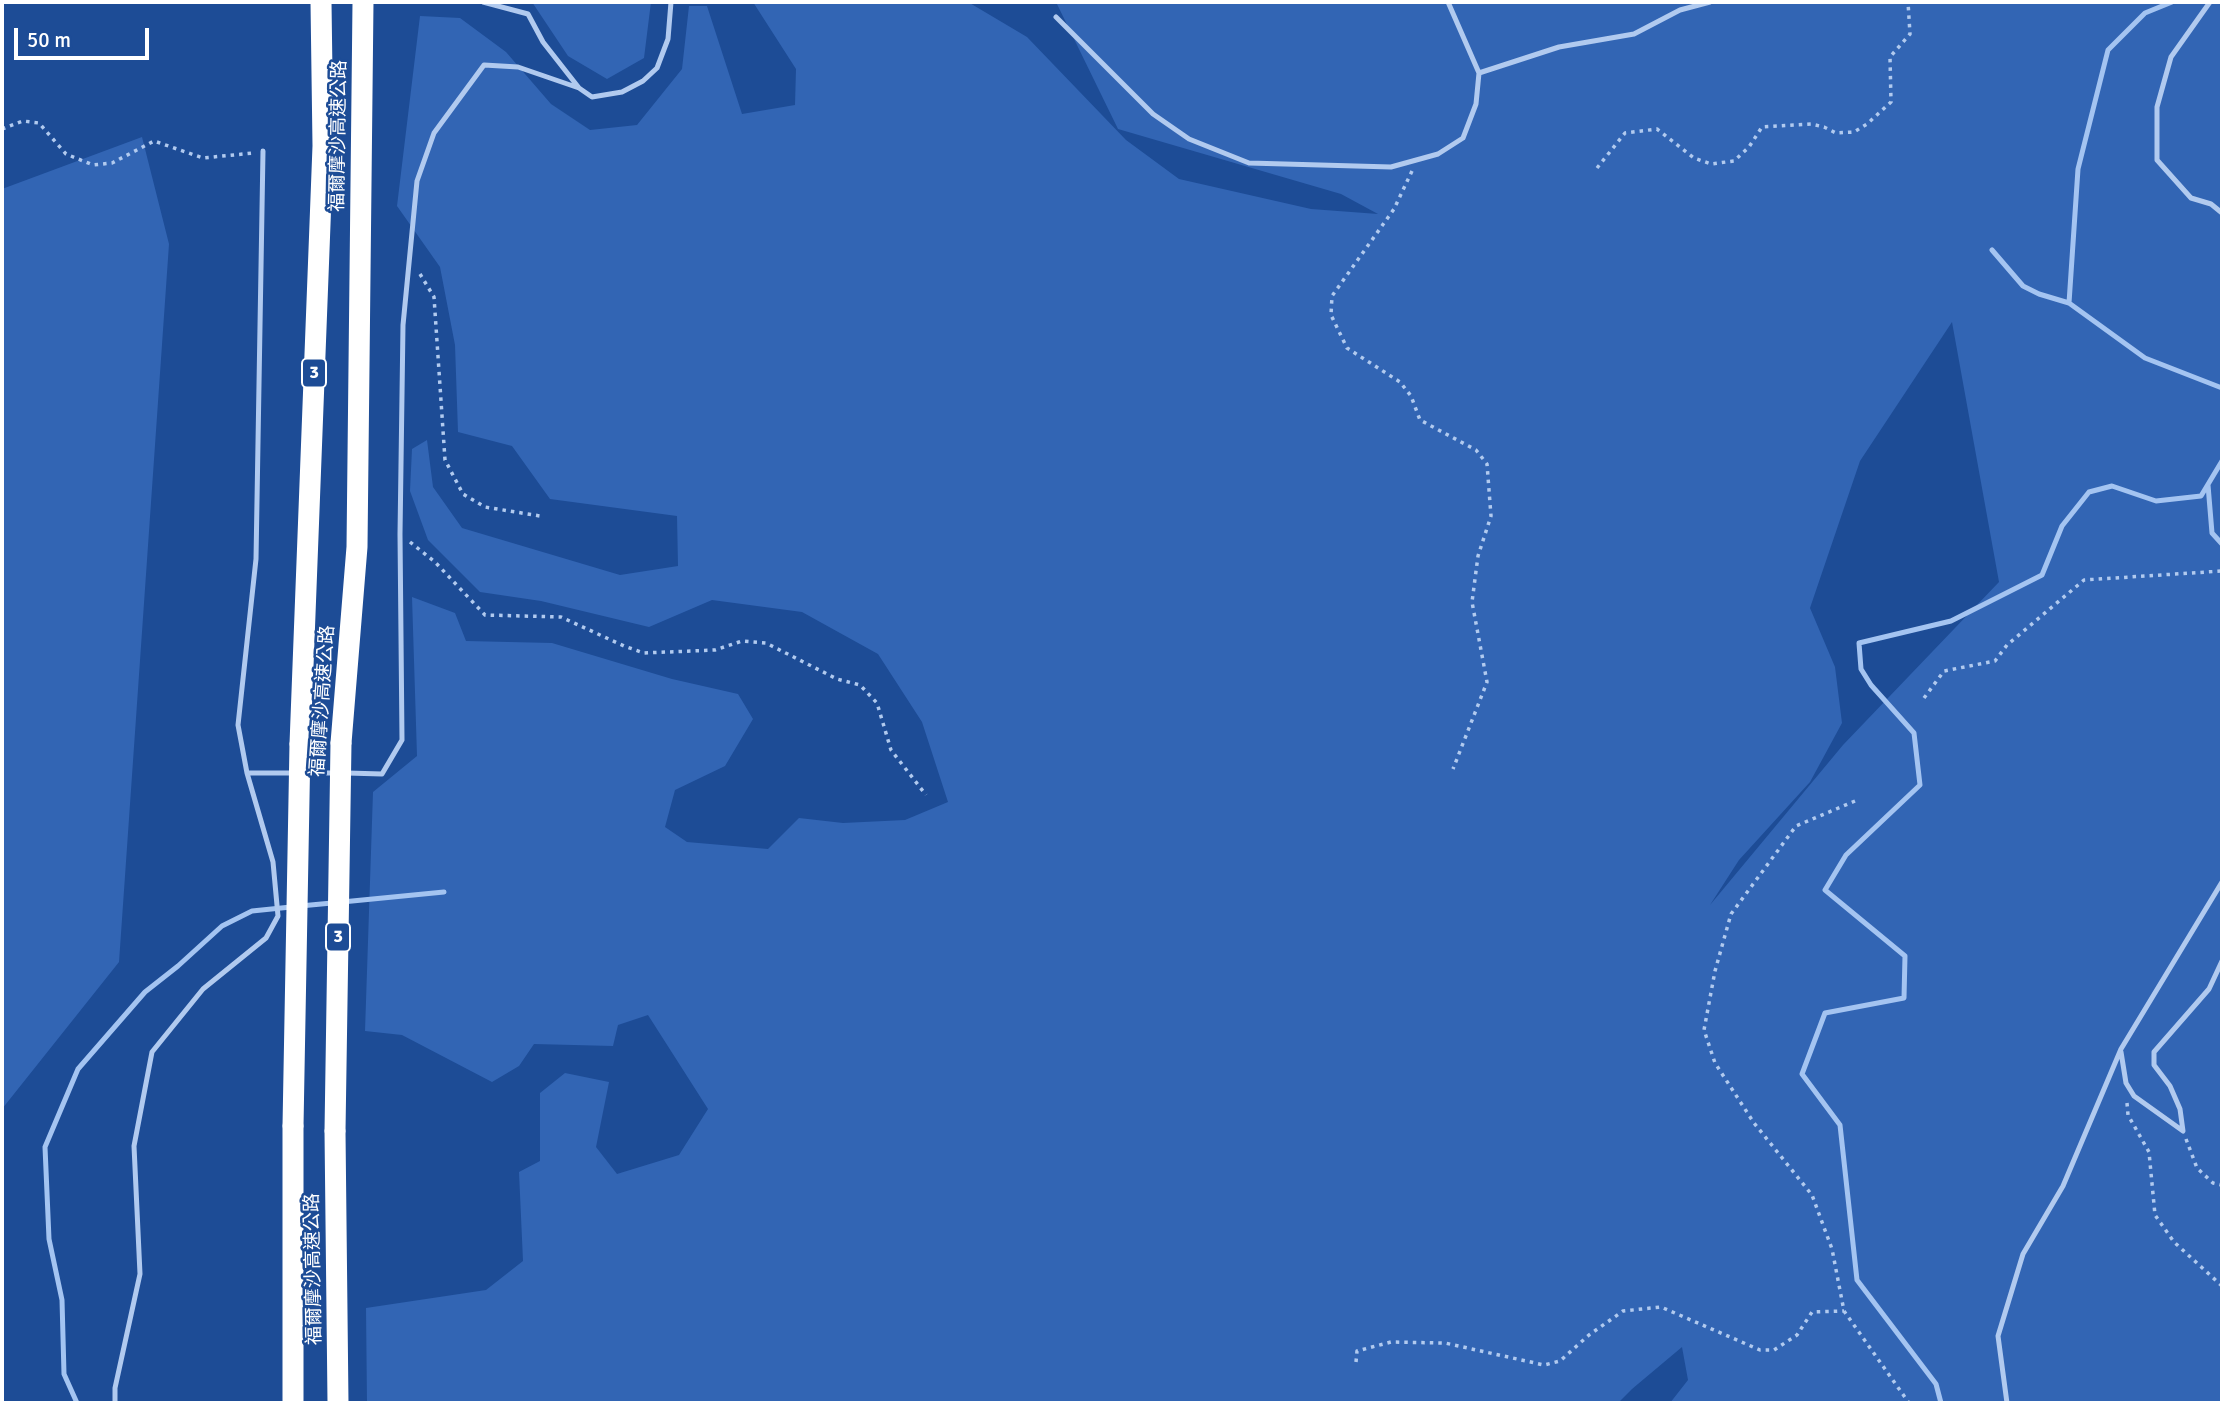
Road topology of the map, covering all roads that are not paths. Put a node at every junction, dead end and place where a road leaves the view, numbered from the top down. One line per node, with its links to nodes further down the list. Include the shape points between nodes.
1 (321, 2): 18 (highway, 福爾摩沙高速公路 / 3, bridge, via 323,146 300,744)
2 (363, 2): 19 (highway, 福爾摩沙高速公路 / 3, bridge, via 357,547 341,743 335,1131)
3 (483, 2): 10 (lane, via 528,14 543,42)
4 (671, 2): 10 (lane, via 668,39 657,68 622,92 592,97)
5 (1448, 2): 9 (lane)
6 (1710, 2): 9 (lane, via 1680,10 1634,34 1559,47)
7 (2210, 2): 12 (lane, via 2171,57 2157,107 2158,160 2191,198)
8 (1056, 17): 9 (lane, via 1153,114 1189,138 1248,163 1391,167 1438,154 1463,138 1476,104)
9 (1479, 73)
10 (579, 88): 13 (lane, via 518,66 484,65 434,133 417,181 402,325 402,740 382,774)
11 (263, 151): 13 (lane, via 256,559 238,725)
12 (2222, 213)
13 (247, 774): 17 (lane, via 273,862 278,916 266,938 203,989 152,1052 134,1146 140,1274)
14 (2222, 882): 16 (lane)
15 (2222, 961): 16 (lane, via 2209,989 2154,1052 2154,1066 2175,1097 2183,1131 2134,1096 2126,1083)
16 (2121, 1049): 20 (lane, via 2063,1186 2023,1254 1998,1336)
17 (115, 1403)
18 (293, 1403)
19 (338, 1403)
20 (2007, 1403)

